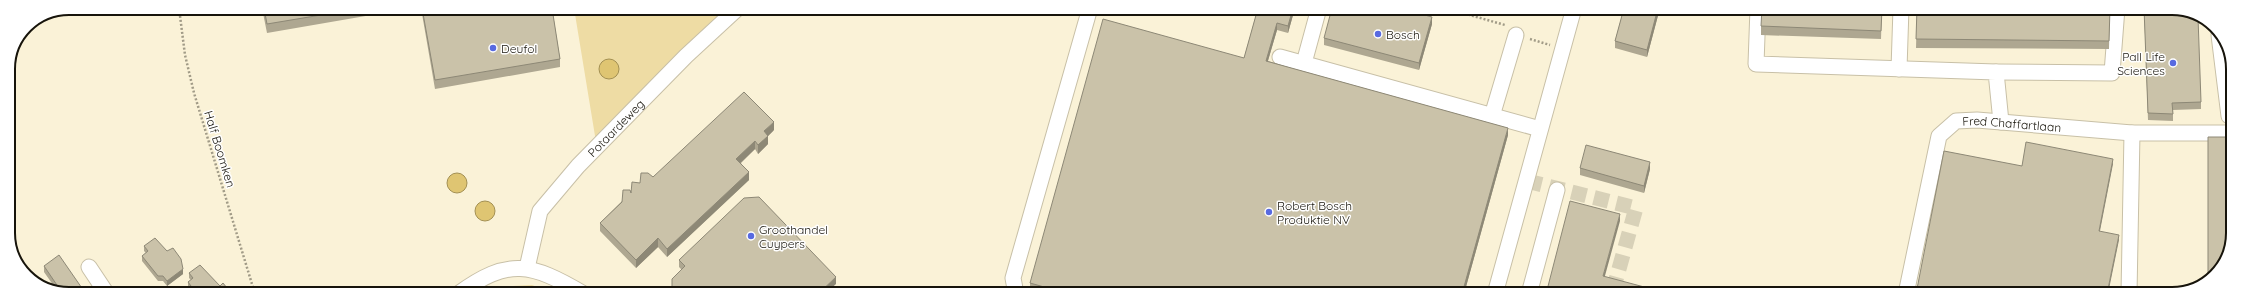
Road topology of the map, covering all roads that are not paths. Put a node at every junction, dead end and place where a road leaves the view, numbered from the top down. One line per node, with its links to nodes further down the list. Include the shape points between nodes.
1 (730, 15): 22 (street, Potaardeweg, via 686,56 578,166 540,211)
2 (1088, 15): 26 (street, via 1013,278)
3 (1317, 15): 11 (street)
4 (1572, 15): 17 (street)
5 (1758, 15): 12 (street, via 1756,64)
6 (1901, 15): 12 (street)
7 (2116, 15): 13 (street, via 2112,73)
8 (1516, 35): 15 (street)
9 (2220, 46): 14 (street)
10 (1280, 57): 11 (street)
11 (1304, 63): 15 (street)
12 (1900, 69): 13 (street)
13 (1996, 72): 16 (street)
14 (2226, 92)
15 (1492, 116): 17 (street)
16 (2001, 122): 18 (street, Fred Chaffartlaan); 29 (street, Fred Chaffartlaan, via 1956,121 1939,136)
17 (1540, 129): 27 (street)
18 (2132, 133): 19 (street, Fred Chaffartlaan); 30 (street)
19 (2226, 133)
20 (1557, 190): 28 (street)
21 (89, 267): 23 (street)
22 (527, 268): 24 (street, via 496,271); 25 (street, via 555,277)
23 (102, 287)
24 (468, 287)
25 (572, 287)
26 (1015, 287)
27 (1498, 287)
28 (1531, 287)
29 (1907, 287)
30 (2129, 287)

